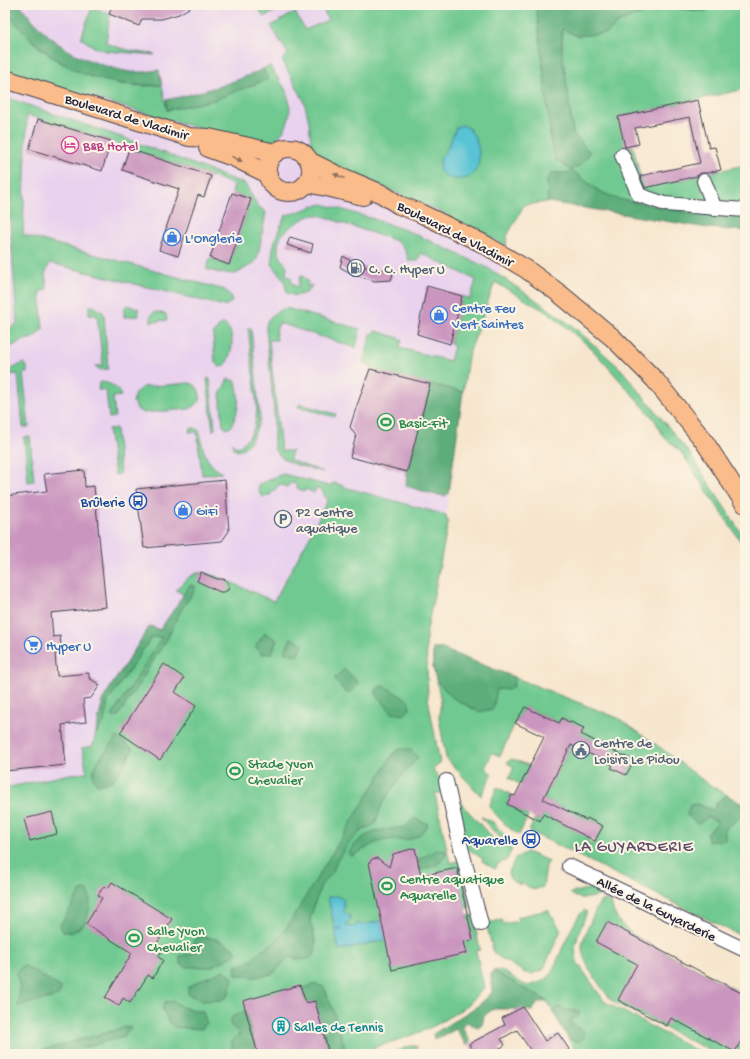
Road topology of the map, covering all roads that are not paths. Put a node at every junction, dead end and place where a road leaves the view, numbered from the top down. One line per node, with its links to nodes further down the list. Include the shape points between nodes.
1 (5, 79): 2 (main road, Boulevard de Vladimir)
2 (189, 137): 3 (main road, Boulevard de Vladimir, via 209,138); 6 (main road, one-way to 6)
3 (275, 153): 5 (main road, via 282,148 297,148); 6 (main road, via 268,163)
4 (622, 155): 10 (street, via 639,195 665,204)
5 (311, 162): 8 (main road, via 311,177); 9 (main road, Boulevard de Vladimir, one-way to 5, via 382,194)
6 (268, 174): 8 (main road, via 274,186 285,191 297,191)
7 (704, 181): 10 (street)
8 (307, 184): 9 (main road)
9 (399, 205): 12 (main road, Boulevard de Vladimir, via 442,223 503,254 599,325 634,358 679,408)
10 (715, 209): 11 (street)
11 (745, 210)
12 (745, 504)
13 (446, 781): 15 (street)
14 (569, 866): 16 (street, Allée de la Guyarderie)
15 (481, 924)
16 (745, 950)

